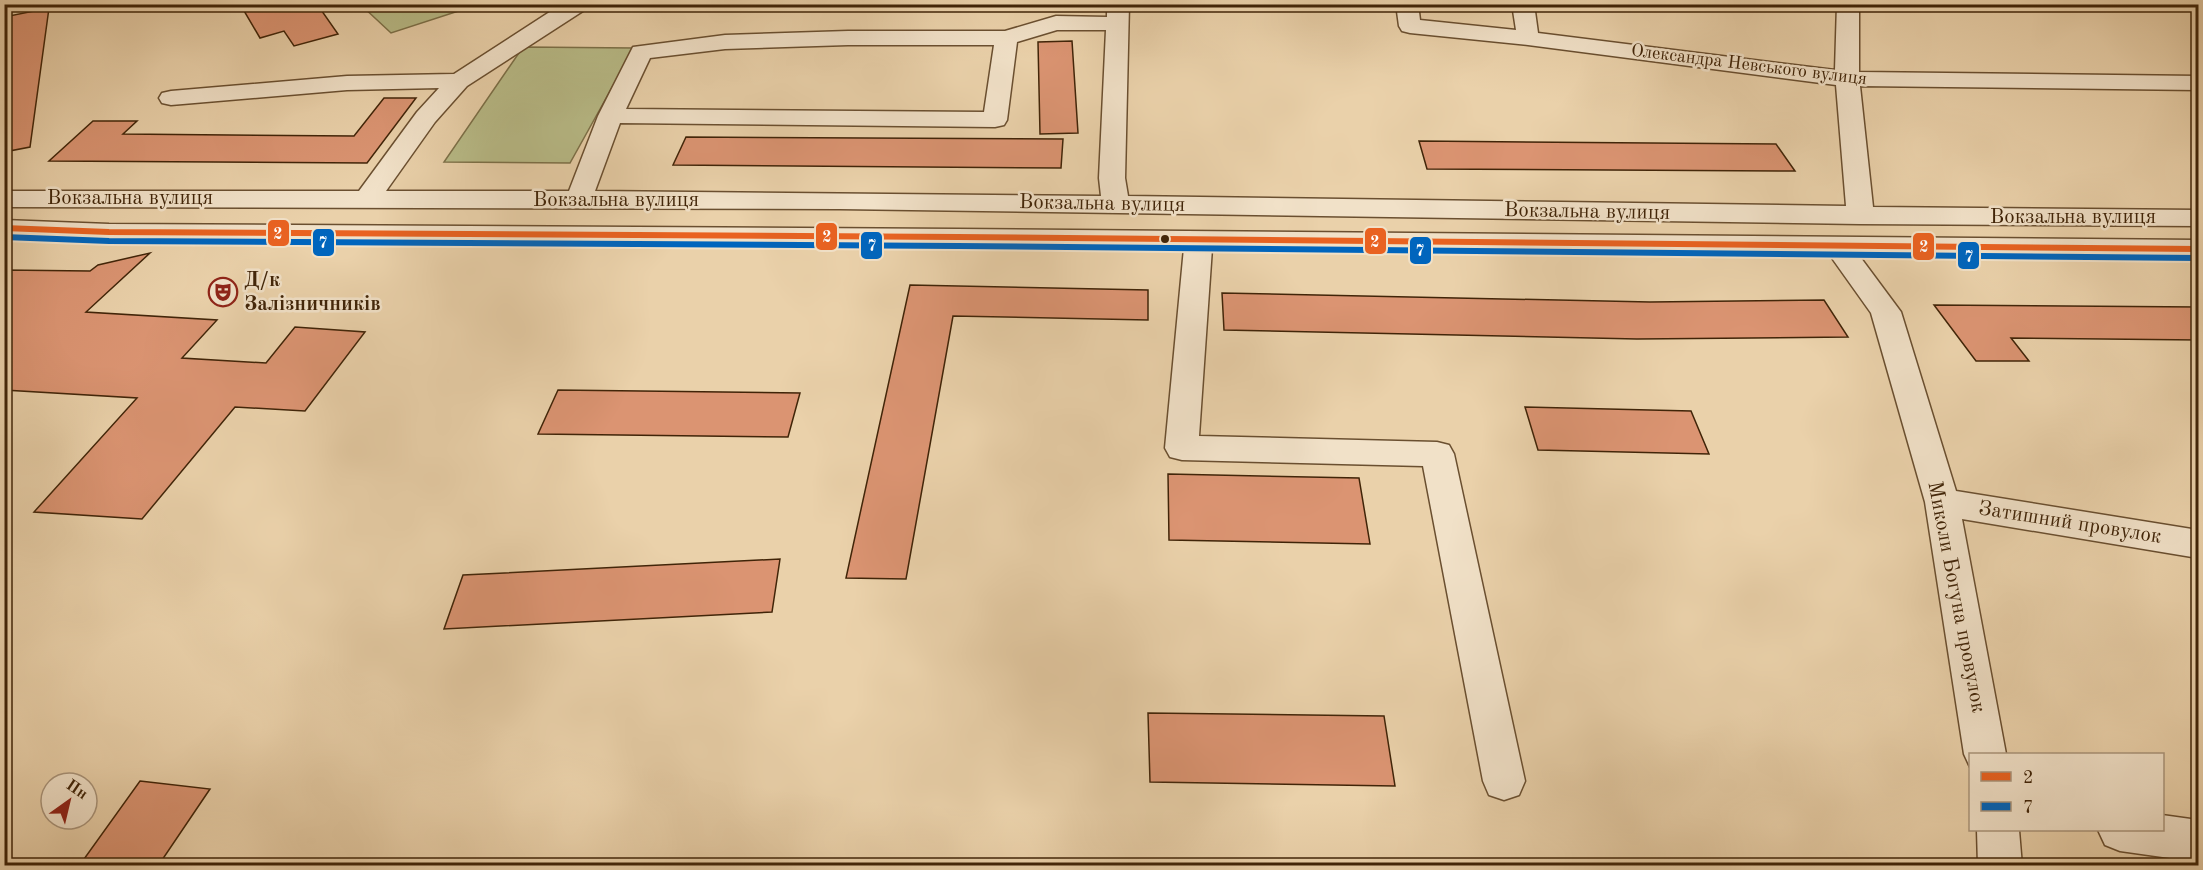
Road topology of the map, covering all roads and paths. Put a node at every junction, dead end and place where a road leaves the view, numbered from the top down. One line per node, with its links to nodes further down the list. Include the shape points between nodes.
1 (578, 4): 9 (street)
2 (1523, 4): 7 (street)
3 (1848, 4): 8 (street)
4 (1118, 14): 6 (street, via 1056,23); 16 (street, via 1112,177)
5 (1408, 15): 7 (street, Олександра Невського вулиця)
6 (1006, 38): 12 (street, via 725,42 641,51); 12 (street, via 995,120)
7 (1528, 38): 8 (street, Олександра Невського вулиця)
8 (1847, 79): 10 (street, Олександра Невського вулиця); 17 (street)
9 (459, 81): 11 (street, via 346,83); 13 (street, via 426,117)
10 (2199, 83)
11 (171, 98)
12 (610, 116): 15 (street)
13 (367, 198): 14 (street, Вокзальна вулиця); 15 (street, Вокзальна вулиця)
14 (4, 199)
15 (579, 199): 16 (street, Вокзальна вулиця)
16 (1116, 204): 17 (street, Вокзальна вулиця)
17 (1860, 216): 18 (street, Вокзальна вулиця)
18 (2199, 218)
19 (4, 228): 20 (street, Вокзальна вулиця, via 109,232)
20 (1199, 239): 21 (street, Вокзальна вулиця); 26 (street, via 1182,448 1437,454)
21 (1837, 245): 22 (street, Вокзальна вулиця); 23 (street, Миколи Богуна провулок, via 1886,312)
22 (2199, 249)
23 (1942, 502): 24 (street, Затишний провулок); 25 (street, Миколи Богуна провулок)
24 (2199, 544)
25 (1985, 753)
26 (1504, 781)
27 (1998, 831): 30 (street)
28 (2127, 831): 29 (street)
29 (2199, 841)
30 (2000, 866)

